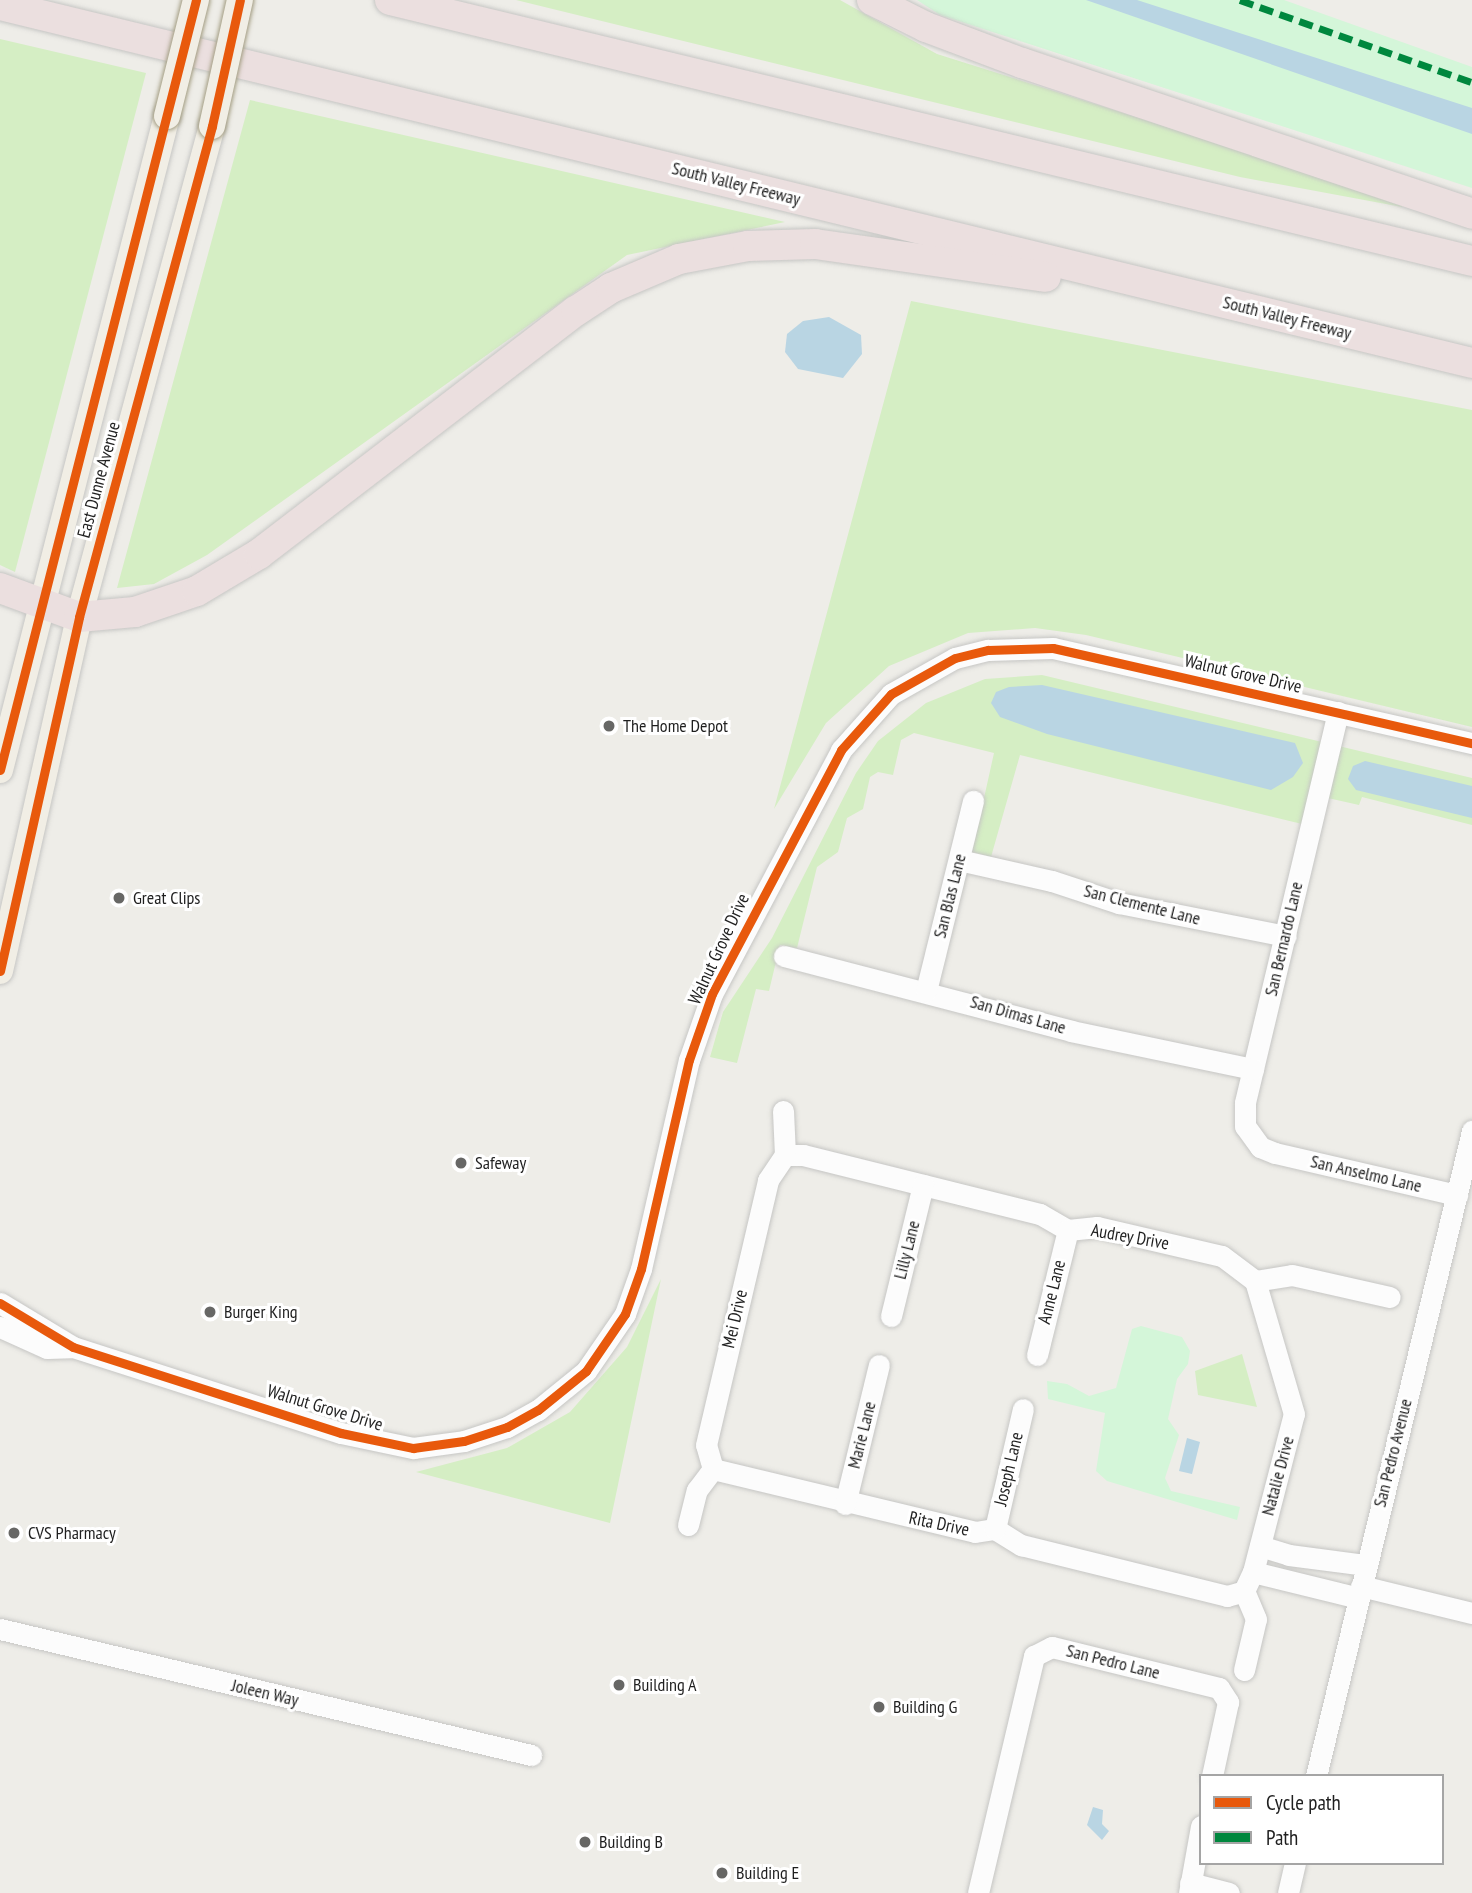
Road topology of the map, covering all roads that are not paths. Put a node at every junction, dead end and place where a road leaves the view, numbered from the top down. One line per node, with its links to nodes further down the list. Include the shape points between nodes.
1 (197, 0): 11 (main road, East Dunne Avenue, bridge)
2 (240, 0): 12 (main road, East Dunne Avenue, bridge, via 212,126)
3 (390, 0): 7 (highway)
4 (873, 0): 6 (highway, via 973,46)
5 (0, 5): 8 (highway, South Valley Freeway)
6 (1472, 214)
7 (1472, 261)
8 (1213, 300): 9 (highway, South Valley Freeway); 12 (highway, via 815,244 748,246 679,259 611,288 576,311 229,574 197,591 135,612)
9 (1472, 363)
10 (0, 588): 11 (highway)
11 (39, 603): 12 (highway); 15 (main road, East Dunne Avenue)
12 (79, 617): 20 (main road, East Dunne Avenue)
13 (1338, 712): 14 (street, Walnut Grove Drive); 18 (street, San Bernardo Lane); 35 (street, Walnut Grove Drive, via 1073,652 1022,647 955,658 891,694 863,719 841,750 712,994 689,1060 641,1269 625,1314 586,1371 538,1410 507,1427 464,1441 413,1448 341,1433)
14 (1472, 743)
15 (0, 770)
16 (973, 801): 17 (street, San Blas Lane)
17 (959, 860): 18 (street, San Clemente Lane, via 1052,881 1119,903); 21 (street, San Blas Lane)
18 (1286, 936): 22 (street, San Bernardo Lane)
19 (784, 956): 21 (street, San Dimas Lane)
20 (0, 971)
21 (926, 991): 22 (street, San Dimas Lane, via 1071,1031)
22 (1253, 1069): 25 (street, San Bernardo Lane, via 1245,1126 1260,1147)
23 (783, 1111): 26 (street)
24 (1472, 1131): 28 (street, San Pedro Avenue)
25 (1275, 1153): 28 (street, San Anselmo Lane)
26 (785, 1155): 27 (street, Audrey Drive, via 803,1155); 39 (street, Mei Drive, via 768,1180 706,1445)
27 (923, 1185): 29 (street, Audrey Drive, via 1040,1214); 33 (street, Lilly Lane)
28 (1457, 1195): 45 (street, San Pedro Avenue)
29 (1068, 1230): 30 (street, Audrey Drive, via 1097,1227 1222,1255); 36 (street, Anne Lane)
30 (1255, 1281): 31 (street, via 1292,1275); 43 (street, Natalie Drive, via 1294,1414)
31 (1390, 1297)
32 (0, 1303): 35 (street, Walnut Grove Drive)
33 (891, 1316)
34 (0, 1327): 35 (street, Walnut Grove Drive, via 47,1348)
35 (73, 1347)
36 (1037, 1355)
37 (879, 1365): 40 (street, Marie Lane)
38 (1023, 1409): 42 (street, Joseph Lane)
39 (713, 1469): 40 (street, Rita Drive); 41 (street, via 697,1490)
40 (845, 1504): 42 (street, Rita Drive, via 975,1532)
41 (688, 1525)
42 (995, 1529): 48 (street, Rita Drive, via 1021,1545 1047,1552 1227,1596)
43 (1259, 1546): 44 (street); 46 (street, Natalie Drive)
44 (1309, 1555): 45 (street); 47 (street, via 1296,1568)
45 (1366, 1565): 49 (street, San Pedro Avenue)
46 (1253, 1572): 47 (street); 48 (street, Natalie Drive)
47 (1300, 1587): 49 (street)
48 (1244, 1591): 52 (street, via 1256,1619)
49 (1360, 1592): 50 (street); 55 (street, San Pedro Avenue)
50 (1472, 1612)
51 (0, 1629): 53 (street, Joleen Way)
52 (1244, 1670)
53 (531, 1755)
54 (1212, 1774): 59 (street, San Pedro Lane, via 1228,1702 1219,1688 1052,1647 1034,1656)
55 (1316, 1774)
56 (1199, 1836): 58 (street)
57 (1295, 1865): 61 (street)
58 (1189, 1888): 60 (street)
59 (978, 1893)
60 (1229, 1893)
61 (1288, 1893)

